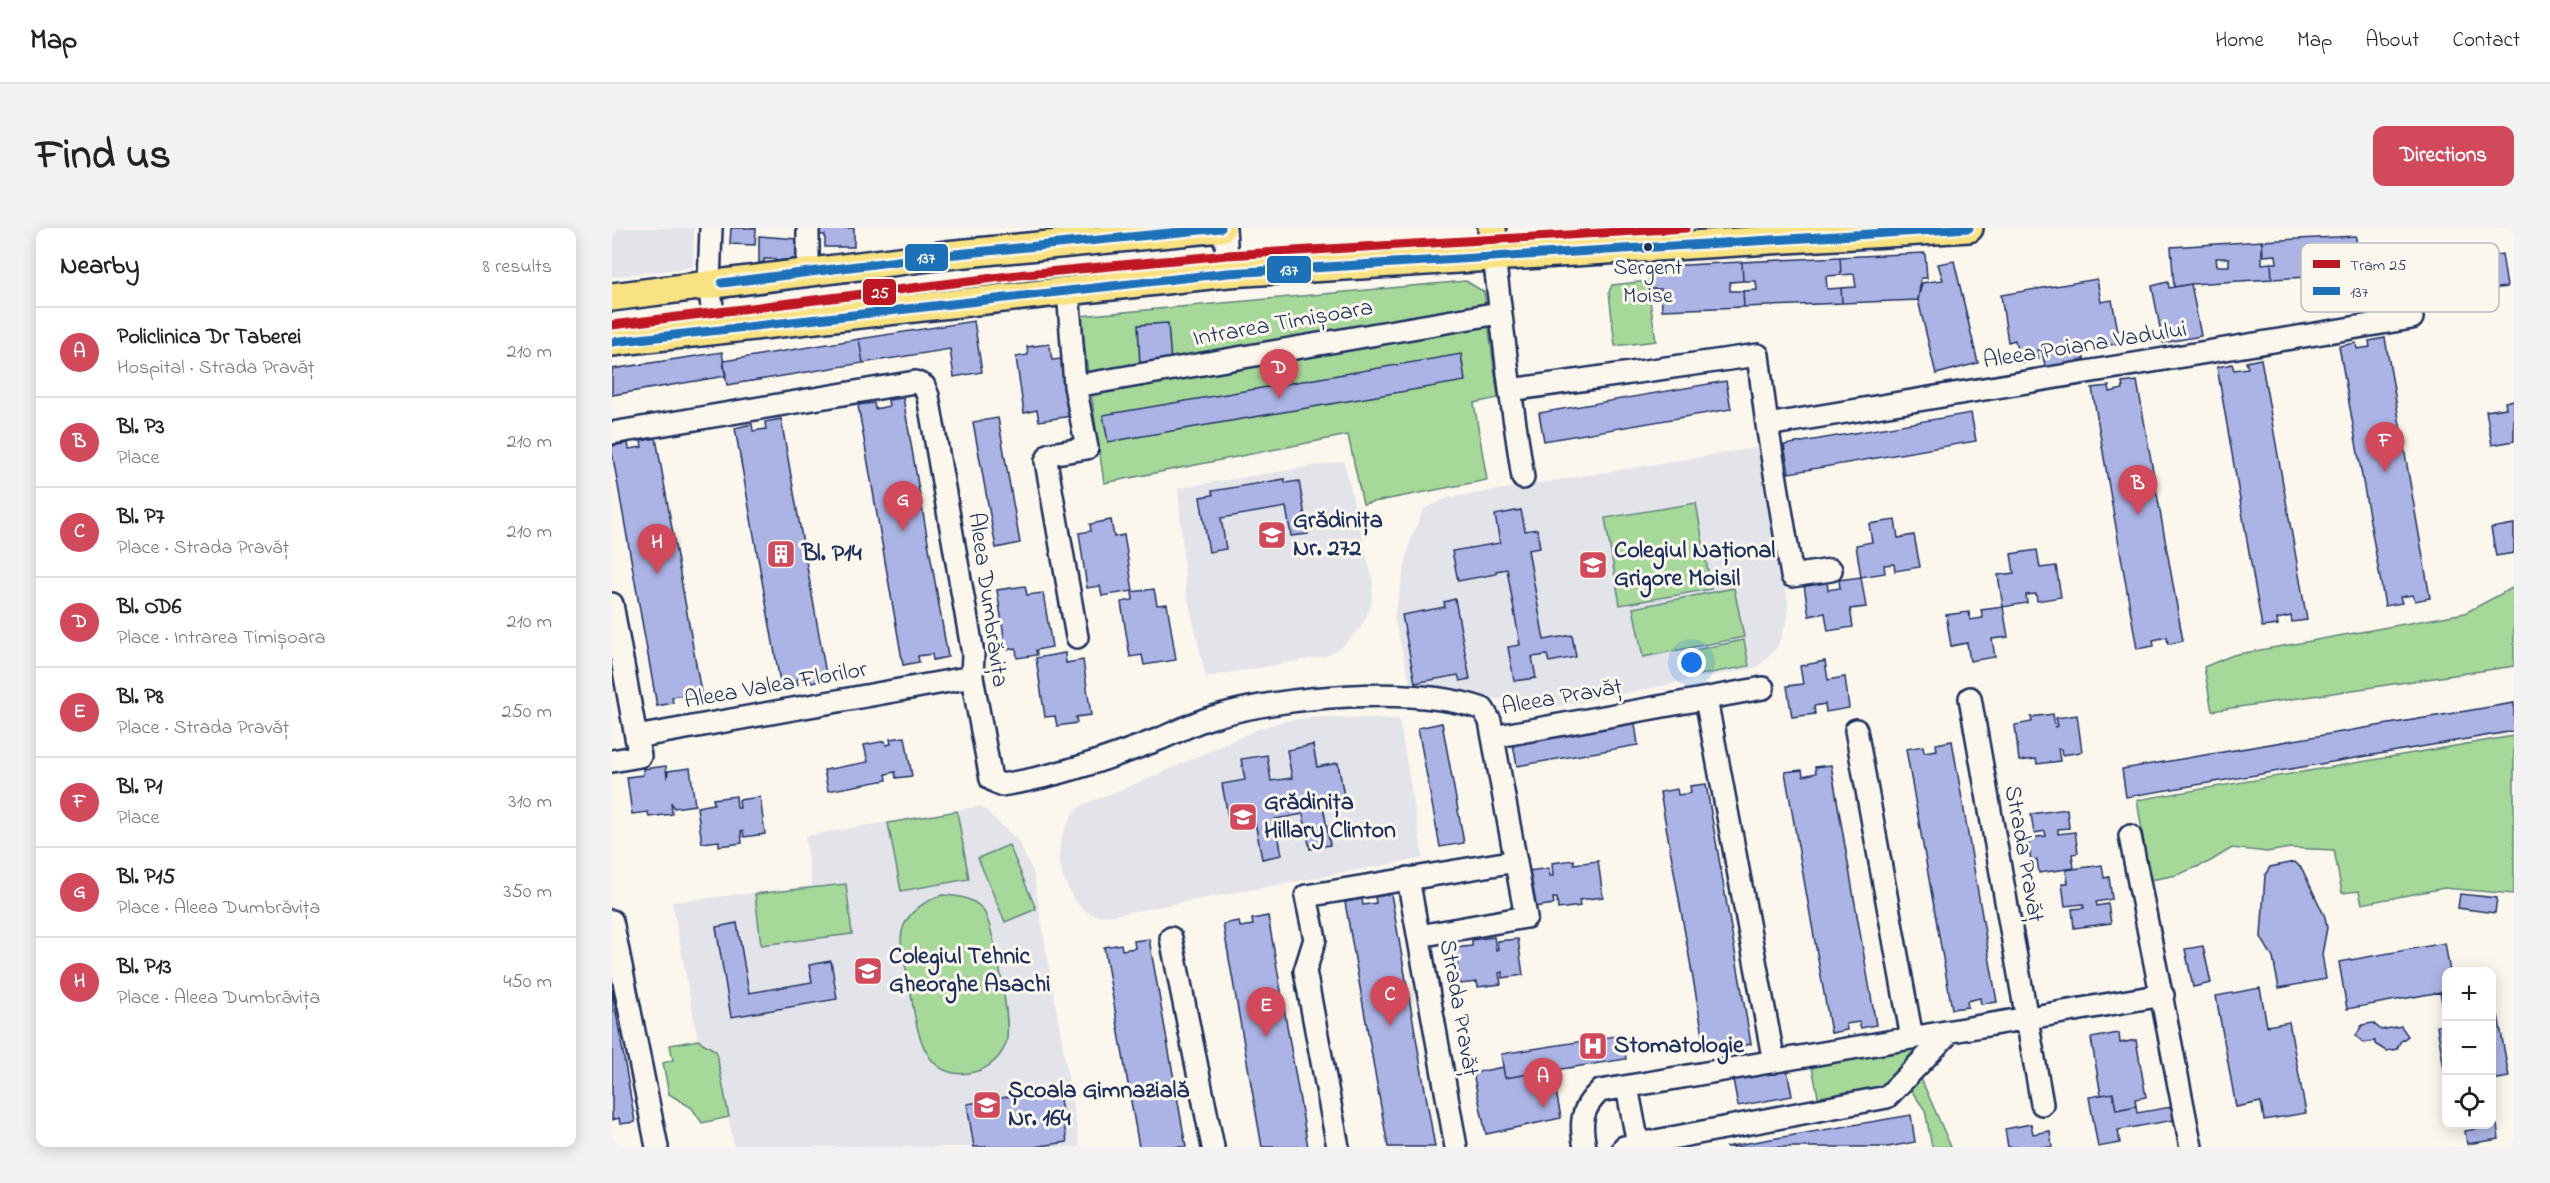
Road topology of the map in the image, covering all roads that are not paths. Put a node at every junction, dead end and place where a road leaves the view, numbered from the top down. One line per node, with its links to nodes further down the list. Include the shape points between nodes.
1 (711, 228): 11 (street)
2 (808, 228): 9 (street)
3 (1223, 228): 7 (main road); 10 (street)
4 (1492, 228): 8 (main road)
5 (1969, 228): 6 (main road)
6 (1772, 233): 8 (main road)
7 (1053, 236): 9 (main road)
8 (1494, 256): 10 (main road); 14 (street)
9 (808, 273): 11 (main road)
10 (1228, 273): 12 (main road)
11 (709, 284): 13 (main road); 16 (street)
12 (1068, 289): 16 (main road); 18 (street)
13 (612, 297)
14 (1499, 313): 18 (street, Intrarea Timișoara); 19 (street)
15 (2412, 318): 20 (street, Aleea Poiana Vadului)
16 (715, 329): 17 (main road)
17 (612, 342)
18 (1075, 386): 25 (street, via 1087,448 1050,454 1046,461)
19 (1510, 390): 20 (street, via 1758,355); 22 (street)
20 (1767, 425): 23 (street, via 1792,576)
21 (612, 433): 26 (street, Aleea Dumbrăvița, via 915,382 924,386 973,654)
22 (1523, 478)
23 (1831, 570)
24 (612, 604): 31 (street)
25 (1077, 637)
26 (972, 677): 31 (street, Aleea Valea Florilor); 32 (street, Aleea Dumbrăvița, via 991,779 1001,785 1031,781 1160,739 1212,717 1274,703 1339,697 1406,697 1473,706 1487,714)
27 (1763, 688): 29 (street, Aleea Pravăț)
28 (1970, 698): 41 (street, Strada Pravăț)
29 (1706, 699): 32 (street, Aleea Pravăț); 44 (street)
30 (1856, 730): 43 (street)
31 (636, 737): 33 (street, via 640,756)
32 (1493, 737): 35 (street, Aleea Pravăț)
33 (612, 761)
34 (2130, 837): 40 (street)
35 (1516, 861): 36 (street); 38 (street, Aleea Pravăț, via 1526,917)
36 (1408, 878): 38 (street, Strada Pravăț); 50 (street, via 1306,896 1315,939 1305,971)
37 (612, 921): 48 (street)
38 (1419, 936): 51 (street, Strada Pravăț)
39 (1171, 938): 49 (street)
40 (2163, 995): 41 (street); 53 (street)
41 (2026, 1019): 42 (street); 46 (street, Strada Pravăț)
42 (1950, 1032): 43 (street); 47 (street, via 1887,1097)
43 (1912, 1038): 44 (street)
44 (1774, 1062): 45 (street)
45 (1627, 1087): 47 (street); 52 (street, via 1600,1091 1588,1101 1581,1127)
46 (2042, 1104)
47 (1631, 1146)
48 (657, 1147)
49 (1213, 1147)
50 (1338, 1147)
51 (1456, 1147)
52 (1585, 1147)
53 (2191, 1147)

